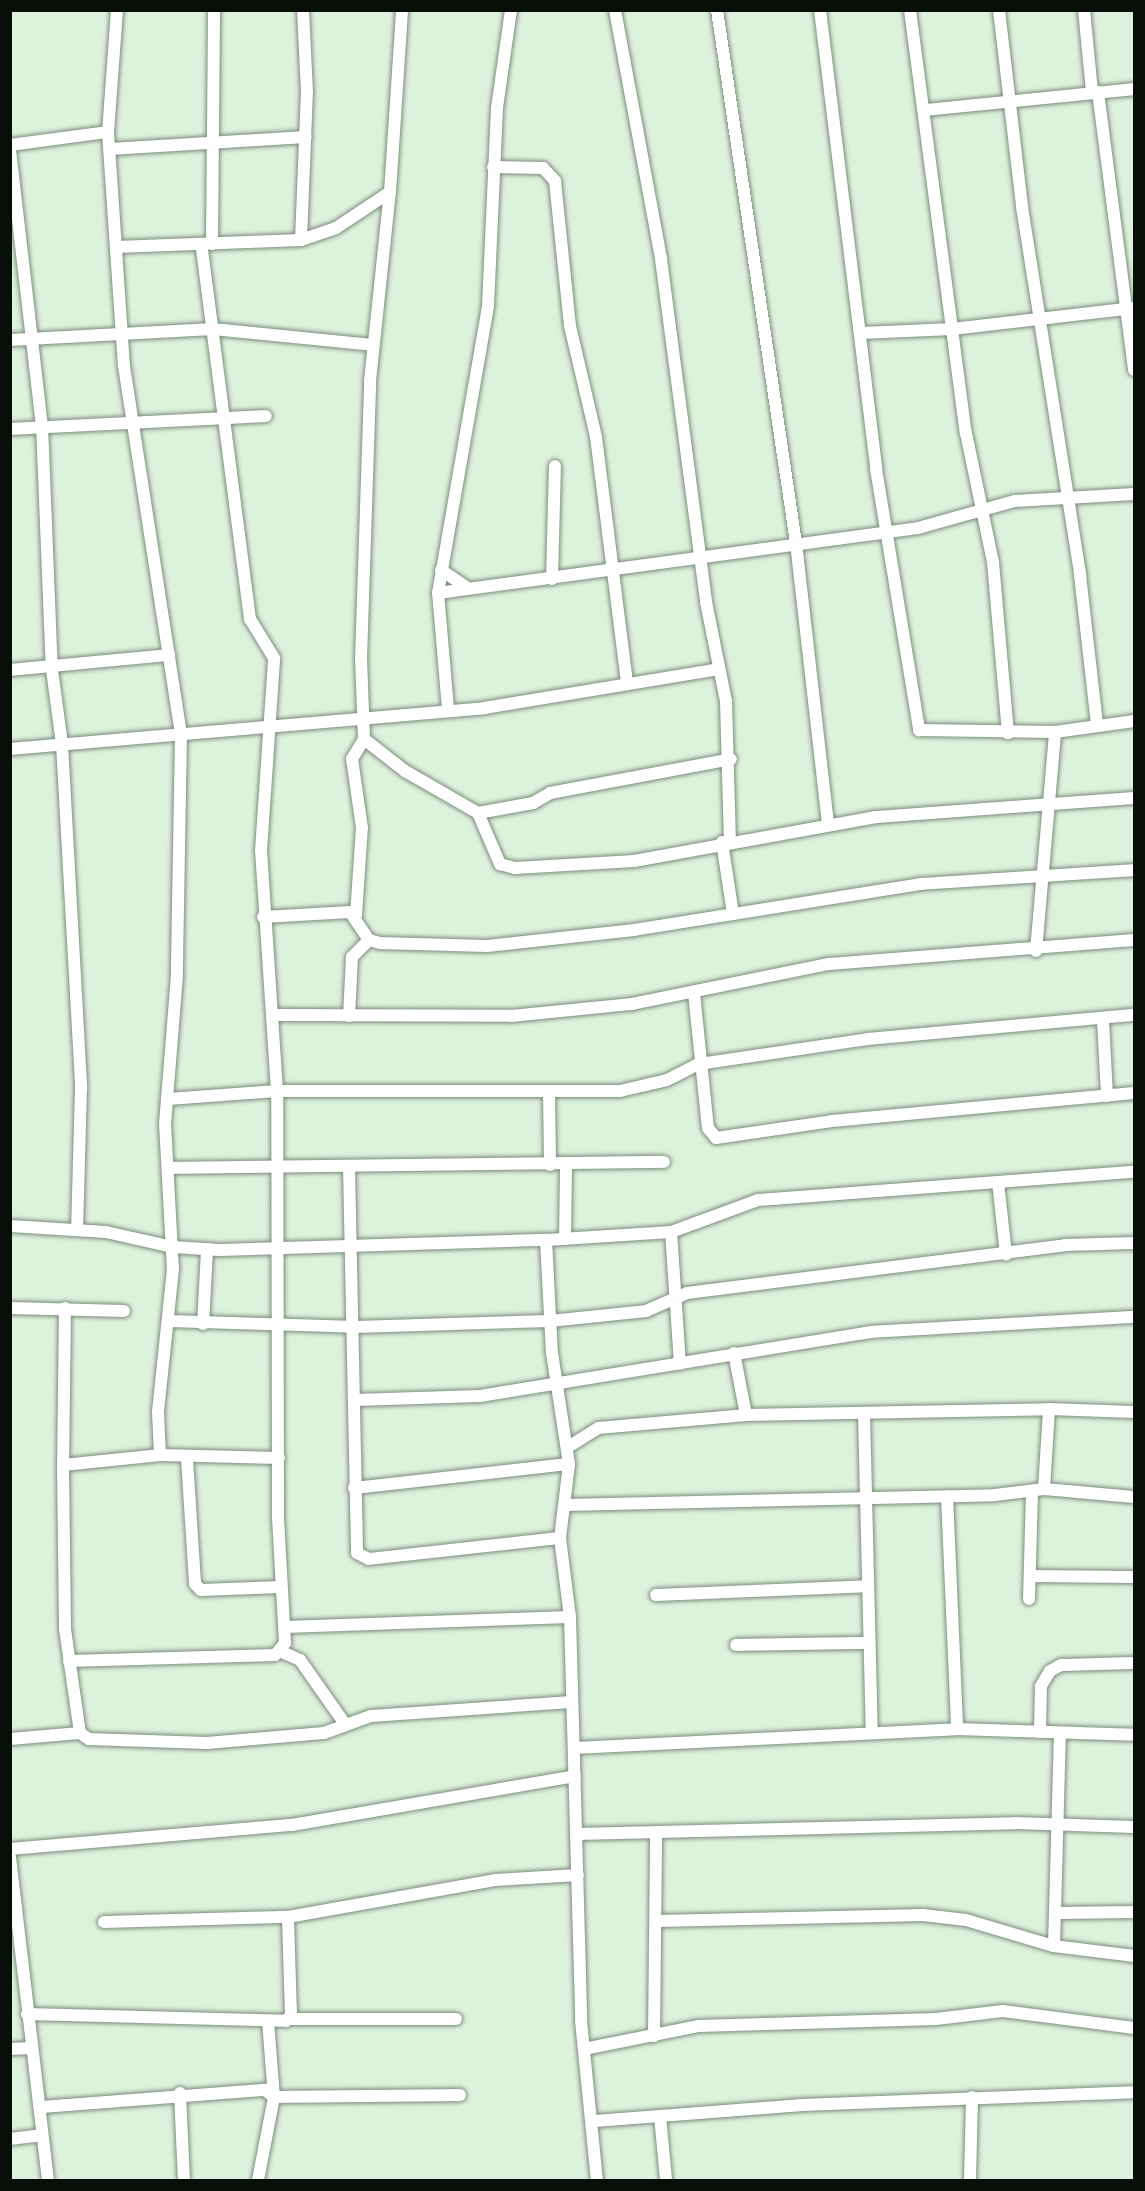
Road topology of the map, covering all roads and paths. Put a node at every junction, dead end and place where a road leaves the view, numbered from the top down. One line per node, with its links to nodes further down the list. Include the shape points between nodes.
1 (117, 10): 16 (street)
2 (214, 10): 19 (street)
3 (303, 10): 17 (street)
4 (402, 10): 23 (street)
5 (511, 10): 22 (street)
6 (615, 10): 48 (street, via 660,259)
7 (717, 10): 47 (street)
8 (819, 10): 32 (street)
9 (910, 10): 15 (street)
10 (999, 10): 14 (street)
11 (1084, 10): 13 (street)
12 (1134, 89): 13 (street)
13 (1095, 92): 14 (street); 27 (street)
14 (1013, 101): 15 (street); 28 (street, via 1022,207)
15 (925, 110): 30 (street)
16 (108, 132): 18 (street); 20 (street)
17 (306, 137): 19 (street); 24 (street)
18 (10, 145)
19 (212, 145): 20 (street); 25 (street)
20 (110, 149): 26 (street)
21 (10, 150): 33 (street)
22 (493, 166): 49 (street, via 543,168 555,181 573,349 596,437); 50 (street, via 488,306)
23 (390, 192): 24 (street, via 336,228); 35 (street)
24 (301, 240): 25 (street)
25 (207, 244): 26 (street); 29 (street)
26 (116, 247): 31 (street)
27 (1129, 308): 28 (street); 36 (street)
28 (1040, 319): 30 (street); 44 (street)
29 (213, 329): 31 (street); 35 (street); 37 (street)
30 (952, 329): 32 (street); 45 (street)
31 (122, 333): 33 (street); 39 (street)
32 (861, 333): 46 (street)
33 (33, 338): 34 (street); 40 (street)
34 (10, 340)
35 (372, 345): 60 (street)
36 (1134, 370)
37 (224, 416): 38 (street); 39 (street); 63 (street, via 250,620 274,658)
38 (266, 416)
39 (132, 422): 40 (street); 54 (street)
40 (42, 425): 41 (street); 57 (street)
41 (10, 429)
42 (555, 466): 51 (street)
43 (1134, 494): 44 (street)
44 (1069, 500): 45 (street, via 1015,501); 62 (street)
45 (980, 512): 46 (street); 65 (street, via 993,562)
46 (888, 531): 47 (street); 65 (street, via 919,730)
47 (796, 543): 48 (street); 74 (street)
48 (702, 556): 49 (street); 55 (street)
49 (612, 567): 51 (street); 58 (street)
50 (441, 570): 52 (street); 53 (street)
51 (552, 579): 52 (street)
52 (468, 588): 53 (street)
53 (438, 592): 59 (street)
54 (169, 655): 57 (street); 66 (street)
55 (719, 669): 58 (street); 70 (street)
56 (10, 670): 57 (street)
57 (52, 670): 68 (street)
58 (627, 683): 59 (street)
59 (448, 709): 60 (street)
60 (360, 720): 63 (street); 67 (street)
61 (1134, 721): 62 (street)
62 (1096, 726): 64 (street)
63 (266, 729): 66 (street); 80 (street)
64 (1055, 732): 65 (street); 72 (street)
65 (1008, 733)
66 (181, 734): 68 (street); 94 (street)
67 (364, 739): 73 (street, via 405,771); 79 (street, via 352,759 362,828)
68 (62, 744): 69 (street); 104 (street, via 81,1088)
69 (10, 749)
70 (731, 759): 73 (street, via 550,792 533,803); 75 (street)
71 (1134, 798): 72 (street)
72 (1052, 808): 74 (street); 77 (street)
73 (478, 813): 75 (street, via 500,864 515,868 582,868)
74 (828, 824): 75 (street)
75 (726, 841): 78 (street)
76 (1134, 870): 77 (street)
77 (1039, 879): 78 (street, via 920,884); 83 (street)
78 (733, 914): 81 (street, via 498,945)
79 (356, 915): 80 (street); 81 (street)
80 (263, 916): 85 (street)
81 (369, 940): 87 (street, via 352,957)
82 (1134, 940): 83 (street)
83 (1036, 951): 84 (street, via 828,964)
84 (694, 993): 87 (street, via 511,1016); 89 (street)
85 (275, 1015): 87 (street); 90 (street)
86 (1134, 1015): 88 (street)
87 (349, 1016)
88 (1103, 1021): 89 (street, via 913,1033); 93 (street)
89 (699, 1064): 91 (street, via 647,1086); 93 (street, via 708,1128 716,1138 726,1139 832,1121)
90 (277, 1091): 91 (street); 94 (street); 97 (street)
91 (549, 1092): 98 (street)
92 (1134, 1093): 93 (street)
93 (1107, 1096)
94 (168, 1099): 100 (street)
95 (663, 1162): 96 (street)
96 (566, 1164): 98 (street); 106 (street)
97 (276, 1165): 99 (street); 100 (street); 111 (street)
98 (550, 1165): 99 (street)
99 (349, 1167): 109 (street)
100 (168, 1168): 110 (street)
101 (1134, 1172): 102 (street)
102 (998, 1182): 105 (street, via 758,1200); 113 (street)
103 (10, 1226): 104 (street)
104 (77, 1229): 110 (street)
105 (671, 1232): 106 (street); 114 (street)
106 (565, 1239): 107 (street)
107 (546, 1240): 109 (street); 119 (street)
108 (1134, 1243): 113 (street, via 1065,1245)
109 (351, 1244): 111 (street); 123 (street)
110 (173, 1247): 112 (street); 120 (street)
111 (276, 1247): 112 (street); 122 (street)
112 (207, 1249): 121 (street)
113 (1006, 1255): 114 (street)
114 (672, 1297): 119 (street, via 646,1311); 125 (street)
115 (10, 1308): 116 (street)
116 (66, 1308): 117 (street); 137 (street)
117 (124, 1311)
118 (1134, 1317): 124 (street, via 871,1332)
119 (550, 1321): 123 (street); 126 (street)
120 (169, 1322): 121 (street); 133 (street, via 158,1412)
121 (203, 1323): 122 (street)
122 (279, 1326): 123 (street); 134 (street)
123 (356, 1327): 127 (street)
124 (734, 1353): 125 (street); 131 (street)
125 (680, 1364): 126 (street)
126 (556, 1383): 127 (street, via 440,1400); 132 (street)
127 (355, 1400): 138 (street)
128 (1049, 1409): 129 (street); 130 (street); 139 (street)
129 (1134, 1412)
130 (864, 1414): 131 (street); 142 (street)
131 (746, 1415): 132 (street, via 598,1428)
132 (568, 1447): 136 (street)
133 (160, 1455): 135 (street); 137 (street)
134 (279, 1458): 135 (street); 148 (street)
135 (187, 1459): 148 (street, via 195,1584 201,1590)
136 (568, 1464): 138 (street); 143 (street)
137 (63, 1465): 156 (street, via 61,1551)
138 (354, 1488): 144 (street, via 354,1540 357,1553 369,1559)
139 (1038, 1490): 140 (street); 141 (street); 145 (street)
140 (947, 1496): 142 (street); 160 (street)
141 (1134, 1497)
142 (866, 1498): 143 (street); 147 (street)
143 (565, 1505): 144 (street)
144 (560, 1538): 151 (street)
145 (1030, 1576): 146 (street); 150 (street)
146 (1134, 1577)
147 (867, 1586): 149 (street); 153 (street)
148 (281, 1587): 152 (street)
149 (656, 1594)
150 (1029, 1599)
151 (570, 1617): 152 (street); 158 (street)
152 (285, 1628): 155 (street)
153 (868, 1643): 154 (street); 161 (street)
154 (736, 1645)
155 (282, 1652): 156 (street); 159 (street, via 300,1660)
156 (69, 1661): 163 (street)
157 (1134, 1663): 162 (street, via 1061,1665 1050,1671 1041,1686)
158 (572, 1702): 159 (street, via 371,1716); 167 (street)
159 (345, 1724): 163 (street, via 324,1733 207,1743 88,1739)
160 (957, 1729): 161 (street); 162 (street)
161 (872, 1732): 167 (street)
162 (1040, 1732): 164 (street)
163 (80, 1733): 166 (street)
164 (1060, 1733): 165 (street); 169 (street)
165 (1134, 1735)
166 (10, 1739)
167 (574, 1748): 168 (street)
168 (575, 1776): 172 (street); 173 (street, via 292,1825)
169 (1058, 1822): 170 (street); 171 (street); 177 (street)
170 (1134, 1827)
171 (657, 1832): 172 (street); 180 (street)
172 (577, 1834): 175 (street)
173 (10, 1850)
174 (10, 1857): 179 (street)
175 (578, 1875): 178 (street, via 495,1880); 192 (street)
176 (1134, 1912): 177 (street)
177 (1057, 1914): 182 (street)
178 (288, 1917): 181 (street); 185 (street)
179 (14, 1918): 184 (street)
180 (658, 1921): 182 (street, via 922,1915 966,1920); 189 (street)
181 (104, 1922)
182 (1054, 1946): 183 (street)
183 (1134, 1956)
184 (27, 2014): 187 (street, via 99,2012); 190 (street)
185 (289, 2019): 186 (street); 187 (street)
186 (456, 2019)
187 (268, 2021): 196 (street)
188 (1134, 2028): 189 (street, via 1003,2011 925,2019 698,2026)
189 (654, 2036): 192 (street)
190 (31, 2048): 191 (street); 201 (street)
191 (10, 2049)
192 (584, 2049): 200 (street)
193 (1134, 2092): 197 (street)
194 (180, 2093): 196 (street, via 265,2090); 198 (street); 204 (street)
195 (460, 2095): 196 (street)
196 (274, 2097): 205 (street)
197 (972, 2097): 199 (street); 208 (street)
198 (42, 2107)
199 (660, 2116): 200 (street); 207 (street)
200 (595, 2121): 206 (street)
201 (41, 2135): 202 (street); 203 (street)
202 (10, 2139)
203 (48, 2181)
204 (184, 2181)
205 (258, 2181)
206 (597, 2181)
207 (666, 2181)
208 (970, 2181)

